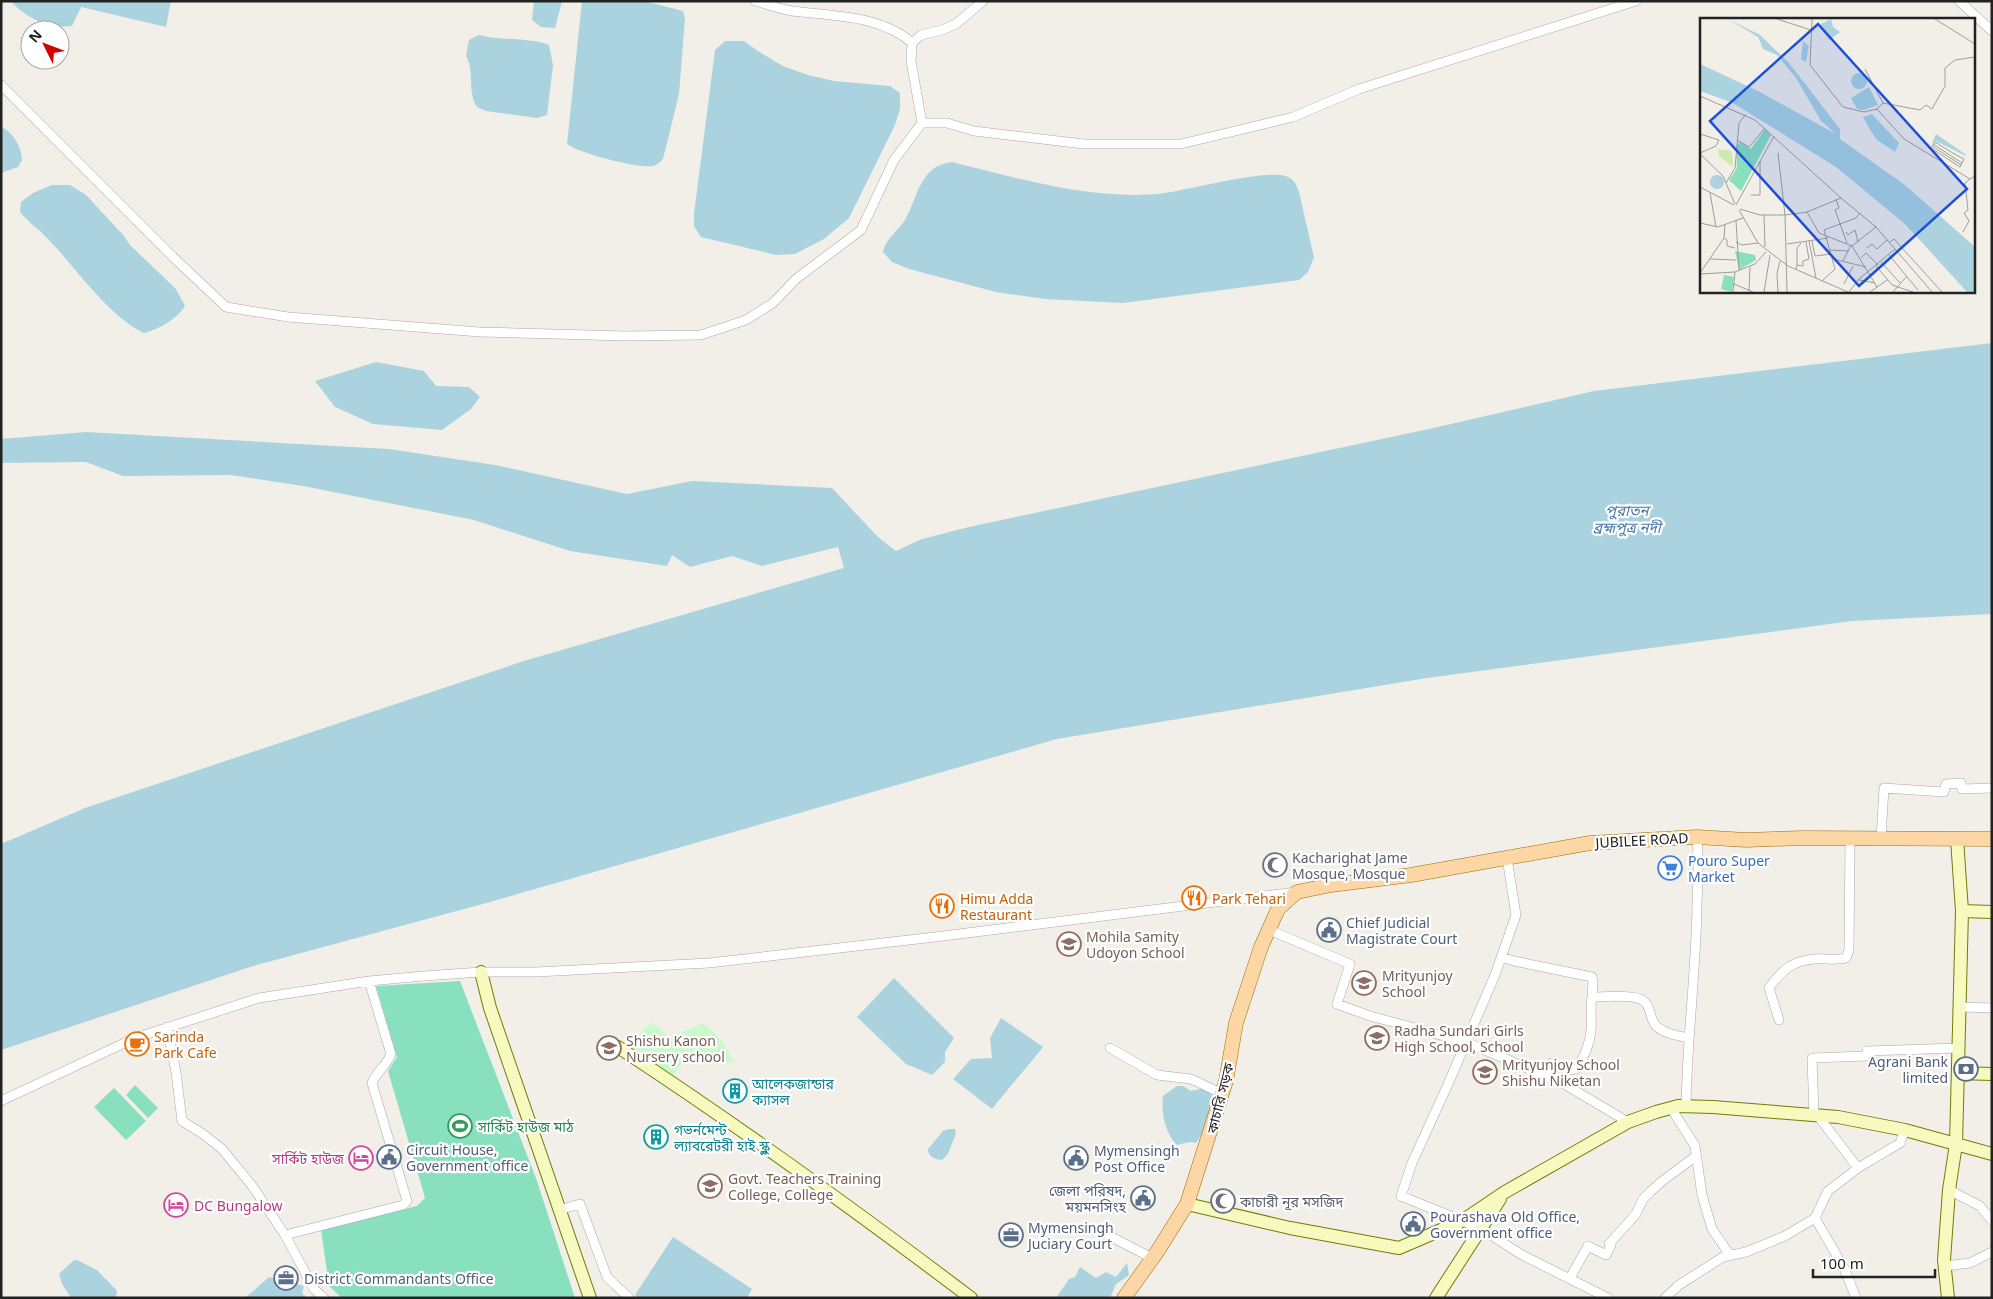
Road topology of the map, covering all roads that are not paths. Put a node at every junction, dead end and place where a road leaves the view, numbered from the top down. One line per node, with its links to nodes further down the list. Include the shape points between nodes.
1 (754, 1): 6 (street, via 790,10 856,18 905,36)
2 (983, 1): 6 (street, via 956,24 921,35)
3 (1636, 1): 8 (street, via 1359,89 1293,117 1181,144 1084,144 974,131 947,123)
4 (1959, 1): 5 (street)
5 (1992, 31)
6 (912, 44): 8 (street, via 911,61)
7 (2, 86): 8 (street, via 226,306 288,317 480,332 700,335 746,320 773,303 796,279 861,230 894,160)
8 (922, 123)
9 (1992, 788): 11 (street, via 1962,789 1961,783 1946,784 1944,792 1884,788)
10 (1696, 837): 12 (main road, JUBILEE ROAD); 15 (main road, JUBILEE ROAD, via 1590,843); 28 (street, via 1699,855 1696,951)
11 (1881, 838): 12 (main road, JUBILEE ROAD); 13 (main road, JUBILEE ROAD)
12 (1850, 839): 26 (street, via 1849,950 1846,958 1815,959 1789,965 1769,988)
13 (1957, 839): 14 (main road, JUBILEE ROAD); 17 (street)
14 (1992, 839)
15 (1508, 858): 16 (main road, JUBILEE ROAD); 20 (street, via 1516,915)
16 (1296, 892): 19 (main road, কাচারি সড়ক, via 1278,909); 21 (street, via 709,963)
17 (1962, 911): 18 (street); 24 (street)
18 (1992, 912)
19 (1269, 930): 29 (street, via 1350,964 1337,1004); 36 (main road, কাচারি সড়ক, via 1236,1023)
20 (1501, 957): 23 (street, via 1592,977); 29 (street)
21 (480, 972): 22 (street); 50 (street)
22 (369, 981): 27 (street, via 259,998); 56 (street, via 391,1054 372,1083 408,1201 403,1205)
23 (1592, 997): 28 (street, via 1641,999 1658,1027); 35 (street, via 1590,1037 1578,1068 1572,1070 1552,1063)
24 (1960, 1007): 25 (street); 32 (street)
25 (1992, 1008)
26 (1779, 1020)
27 (167, 1027): 37 (street, via 135,1038); 56 (street, via 182,1121 222,1148)
28 (1689, 1038): 38 (street)
29 (1466, 1042): 35 (street); 52 (street, via 1412,1163 1401,1196)
30 (618, 1048): 66 (street, via 699,1100)
31 (1110, 1048): 36 (street, via 1157,1075 1191,1079)
32 (1958, 1048): 33 (street); 40 (street, via 1867,1051 1867,1056 1812,1058)
33 (1958, 1073): 34 (street); 43 (street)
34 (1992, 1074)
35 (1544, 1076): 41 (street, via 1564,1084)
36 (1223, 1094): 49 (main road, কাচারি সড়ক)
37 (1, 1100)
38 (1686, 1106): 39 (street); 40 (street)
39 (1672, 1108): 41 (street); 45 (street, via 1695,1146)
40 (1816, 1116): 42 (street); 46 (street)
41 (1628, 1122): 48 (street)
42 (1905, 1130): 43 (street); 46 (street, via 1900,1143)
43 (1956, 1144): 44 (street); 47 (street)
44 (1992, 1154)
45 (1696, 1156): 58 (street, via 1712,1229); 61 (street, via 1647,1196 1636,1214 1609,1244 1606,1255 1588,1246)
46 (1858, 1168): 51 (street, via 1828,1191)
47 (1950, 1190): 53 (street, via 1980,1206); 60 (street)
48 (1505, 1192): 52 (street); 54 (street)
49 (1187, 1204): 52 (street, via 1290,1228 1399,1248); 59 (main road, কাচারি সড়ক)
50 (559, 1210): 64 (street); 65 (street, via 580,1204 606,1277)
51 (1815, 1218): 58 (street, via 1785,1236); 70 (street, via 1844,1268)
52 (1462, 1221): 54 (street)
53 (1992, 1221)
54 (1480, 1228): 61 (street); 68 (street)
55 (1100, 1231): 59 (street)
56 (285, 1235): 63 (street, via 314,1288)
57 (1992, 1252): 60 (street, via 1970,1263)
58 (1730, 1255): 69 (street, via 1679,1285)
59 (1152, 1258): 67 (main road, কাচারি সড়ক)
60 (1945, 1266): 71 (street)
61 (1570, 1278): 62 (street)
62 (1604, 1297)
63 (324, 1298)
64 (590, 1298)
65 (628, 1298)
66 (971, 1298)
67 (1124, 1298)
68 (1436, 1298)
69 (1664, 1298)
70 (1856, 1298)
71 (1948, 1298)

